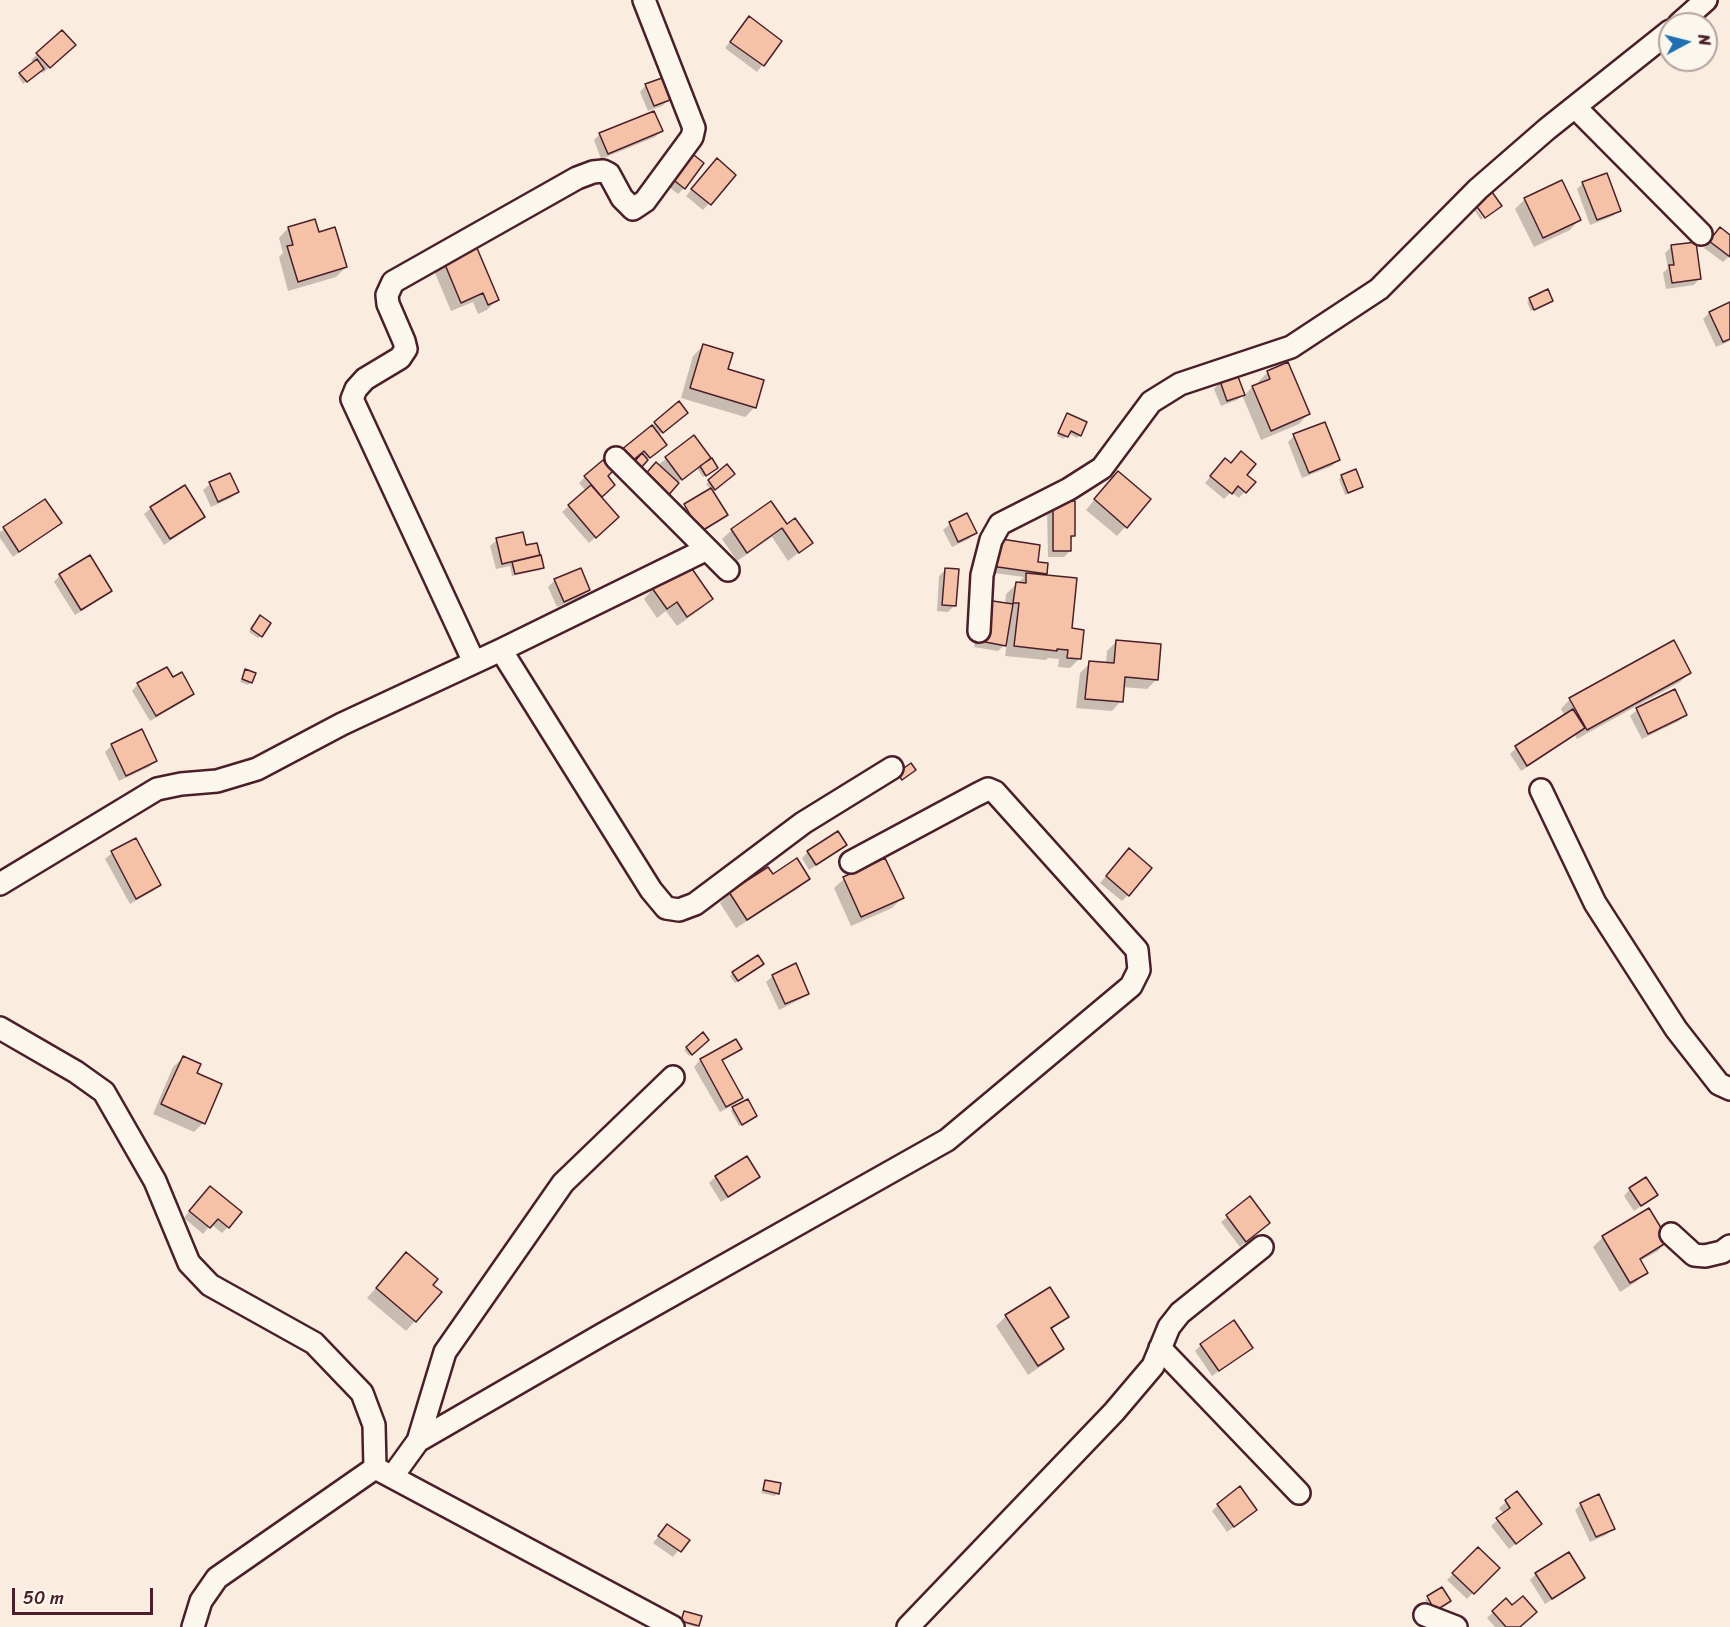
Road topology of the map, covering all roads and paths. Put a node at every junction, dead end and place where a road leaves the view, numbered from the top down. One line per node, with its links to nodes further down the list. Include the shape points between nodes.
1 (644, 0): 12 (street, via 694,128 692,137 645,201 633,209 609,174 593,172 393,282 388,304 406,349 400,358 365,379 352,399)
2 (1706, 0): 3 (street)
3 (1692, 12)
4 (1658, 41): 5 (street)
5 (1575, 107): 6 (street); 10 (street, via 1478,189 1379,289 1291,347 1180,384 1151,402 1102,468 1000,524 991,540 982,575)
6 (1701, 234)
7 (616, 458): 8 (street)
8 (707, 549): 9 (street); 11 (street)
9 (729, 570)
10 (979, 631)
11 (501, 650): 12 (street); 13 (street, via 666,908 679,910 695,904 803,823)
12 (474, 662): 16 (street, via 257,769 217,781 157,789)
13 (892, 768)
14 (1541, 790): 19 (street, via 1595,903 1676,1029 1719,1084)
15 (851, 862): 24 (street, via 988,789 995,792 1137,950 1139,970 1131,986 947,1140)
16 (0, 884)
17 (0, 1028): 25 (street, via 104,1092 155,1181 189,1263 210,1285 314,1343 362,1394 374,1425)
18 (673, 1077): 24 (street, via 563,1183 445,1352)
19 (1730, 1089)
20 (1671, 1234): 21 (street, via 1694,1255 1706,1256)
21 (1730, 1246)
22 (1262, 1247): 23 (street, via 1180,1313)
23 (1160, 1348): 26 (street); 30 (street, via 1153,1366 1114,1412)
24 (418, 1441): 25 (street)
25 (384, 1472): 28 (street, via 217,1578 201,1601); 29 (street)
26 (1299, 1493)
27 (1425, 1615): 31 (street)
28 (193, 1627)
29 (673, 1627)
30 (908, 1627)
31 (1456, 1627)

